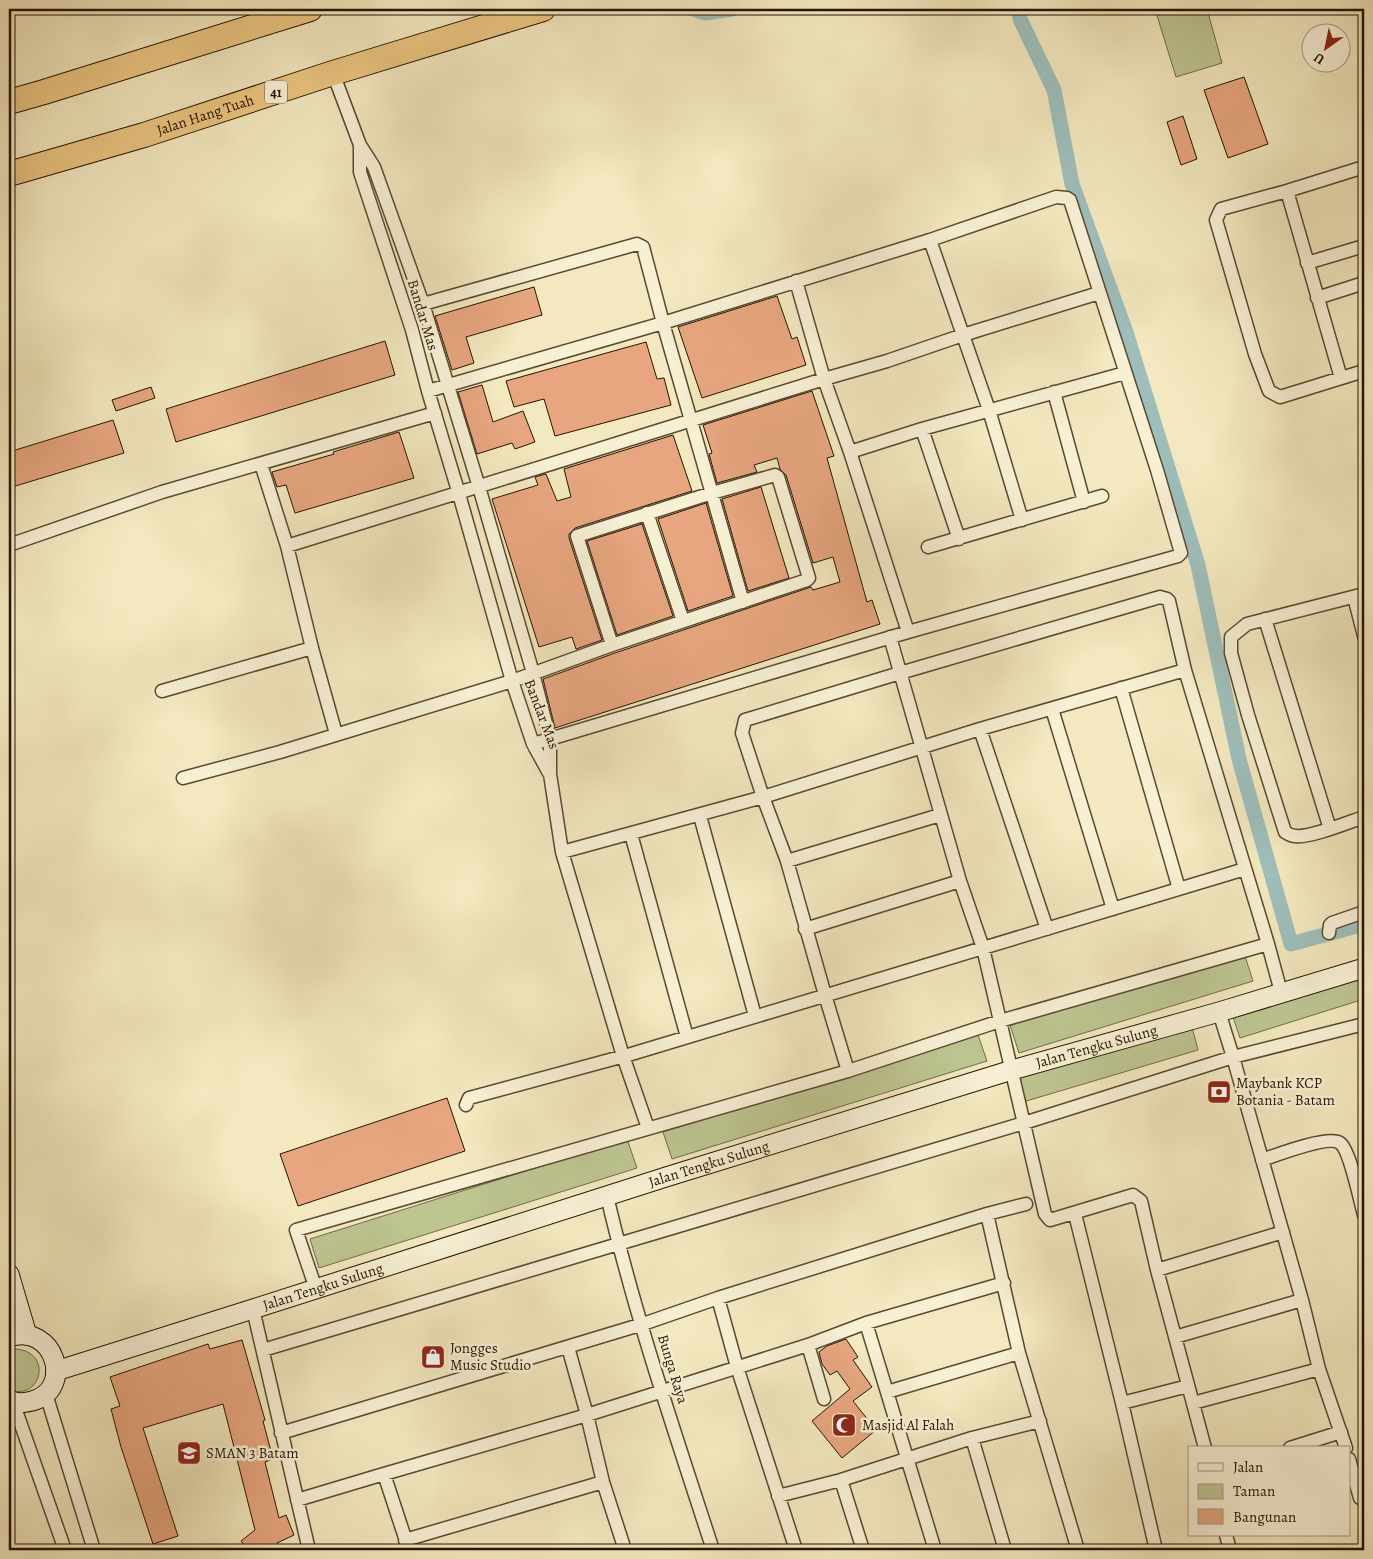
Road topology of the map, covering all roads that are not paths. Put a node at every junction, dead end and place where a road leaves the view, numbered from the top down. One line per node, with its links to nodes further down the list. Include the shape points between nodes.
1 (310, 9): 4 (highway)
2 (543, 9): 3 (highway, Jalan Hang Tuah / 41)
3 (333, 73): 5 (street, Bandar Mas); 7 (highway, Jalan Hang Tuah / 41)
4 (9, 102)
5 (360, 145): 16 (street, Bandar Mas, via 374,167); 24 (street, Bandar Mas, via 360,172 412,330)
6 (1364, 166): 8 (street)
7 (9, 174)
8 (1287, 191): 11 (street); 21 (street, via 1222,209 1216,220 1269,391 1280,397)
9 (930, 240): 12 (street); 14 (street, via 1056,197 1067,198 1078,220); 18 (street)
10 (1364, 246): 11 (street)
11 (1308, 262): 15 (street)
12 (796, 281): 17 (street); 22 (street)
13 (1364, 283): 15 (street)
14 (1099, 293): 18 (street); 20 (street)
15 (1317, 298): 21 (street)
16 (423, 304): 17 (street, via 637,244 643,247); 23 (street, Bandar Mas)
17 (664, 323): 23 (street); 28 (street)
18 (963, 335): 22 (street); 26 (street)
19 (1364, 371): 21 (street)
20 (1125, 373): 25 (street); 47 (street, via 1157,470 1180,555)
21 (1341, 378)
22 (824, 379): 28 (street); 30 (street)
23 (447, 387): 24 (street); 32 (street, Bandar Mas)
24 (428, 392): 27 (street, Bandar Mas)
25 (1054, 392): 26 (street); 36 (street)
26 (989, 410): 29 (street); 38 (street)
27 (434, 413): 31 (street); 34 (street, Bandar Mas)
28 (692, 420): 32 (street); 33 (street)
29 (922, 429): 30 (street); 39 (street)
30 (850, 452): 47 (street)
31 (260, 464): 40 (street, via 162,492); 41 (street)
32 (479, 487): 34 (street); 53 (street, Bandar Mas)
33 (712, 493): 37 (street); 44 (street); 44 (street, via 775,475 778,477 808,578)
34 (459, 494): 41 (street); 55 (street, Bandar Mas)
35 (1102, 496): 36 (street)
36 (1084, 502): 38 (street)
37 (647, 513): 46 (street); 50 (street, via 576,537)
38 (1022, 520): 39 (street)
39 (960, 539): 42 (street)
40 (9, 545)
41 (287, 546): 51 (street)
42 (928, 547)
43 (1359, 596): 45 (street); 48 (street)
44 (743, 602): 46 (street)
45 (1265, 619): 70 (street); 70 (street, via 1247,624 1231,638 1231,653 1284,832 1302,836)
46 (683, 621): 50 (street)
47 (908, 632): 49 (street)
48 (1364, 636)
49 (890, 637): 54 (street); 61 (street)
50 (612, 644): 53 (street)
51 (312, 648): 57 (street); 60 (street)
52 (1185, 670): 54 (street, via 1169,601 1160,598); 56 (street); 74 (street)
53 (532, 673): 55 (street); 61 (street, Bandar Mas)
54 (900, 673): 63 (street); 66 (street, via 745,720 742,733)
55 (512, 681): 60 (street); 62 (street, Bandar Mas)
56 (1121, 688): 58 (street); 76 (street)
57 (162, 691)
58 (1052, 709): 59 (street); 77 (street)
59 (980, 729): 63 (street); 80 (street)
60 (336, 734): 65 (street)
61 (550, 739): 62 (street); 64 (street, Bandar Mas)
62 (533, 744): 64 (street, Bandar Mas)
63 (922, 747): 66 (street); 67 (street)
64 (550, 774): 72 (street)
65 (183, 778)
66 (763, 797): 68 (street); 73 (street)
67 (940, 815): 73 (street); 75 (street)
68 (700, 816): 71 (street); 88 (street)
69 (1364, 817): 70 (street)
70 (1330, 829)
71 (631, 834): 72 (street); 91 (street)
72 (562, 852): 92 (street)
73 (787, 862): 79 (street)
74 (1245, 869): 76 (street); 82 (street)
75 (960, 881): 79 (street); 83 (street)
76 (1179, 889): 77 (street)
77 (1112, 909): 80 (street)
78 (1364, 912): 81 (street, via 1332,923)
79 (806, 929): 86 (street)
80 (1047, 929): 83 (street)
81 (1330, 932)
82 (1268, 944): 85 (street); 89 (street)
83 (983, 948): 86 (street); 89 (street)
84 (1364, 968): 85 (street, Jalan Tengku Sulung)
85 (1281, 992): 87 (street, Jalan Tengku Sulung)
86 (824, 996): 88 (street); 95 (street)
87 (1219, 1012): 93 (street); 94 (street, Jalan Tengku Sulung)
88 (755, 1016): 91 (street)
89 (1000, 1020): 94 (street); 95 (street)
90 (1364, 1024): 93 (street)
91 (687, 1037): 92 (street)
92 (622, 1056): 96 (street, via 469,1098); 98 (street)
93 (1233, 1057): 97 (street); 99 (street)
94 (1012, 1070): 97 (street); 100 (street, Jalan Tengku Sulung)
95 (848, 1071): 98 (street)
96 (466, 1105)
97 (1024, 1122): 103 (street, via 1045,1214 1050,1220); 106 (street)
98 (648, 1128): 110 (street, via 296,1230)
99 (1262, 1160): 104 (street, via 1319,1142 1338,1141 1349,1158); 105 (street)
100 (607, 1196): 106 (street, Bunga Raya); 110 (street, Jalan Tengku Sulung)
101 (1026, 1204): 102 (street)
102 (987, 1214): 109 (street); 111 (street)
103 (1075, 1214): 107 (street, via 1137,1197 1141,1201); 132 (street)
104 (1364, 1215)
105 (1283, 1232): 107 (street); 112 (street)
106 (619, 1244): 115 (street, Bunga Raya); 121 (street)
107 (1157, 1270): 118 (street)
108 (9, 1274): 116 (street)
109 (1004, 1283): 114 (street); 122 (street)
110 (316, 1289): 113 (street, Jalan Tengku Sulung)
111 (718, 1298): 115 (street); 123 (street)
112 (1302, 1300): 118 (street); 124 (street)
113 (253, 1309): 121 (street); 125 (street, Jalan Tengku Sulung)
114 (866, 1323): 119 (street); 128 (street)
115 (643, 1324): 120 (street); 127 (street, Bunga Raya)
116 (28, 1335): 117 (street); 125 (street, via 45,1344 55,1361)
117 (9, 1337)
118 (1175, 1337): 126 (street)
119 (808, 1346): 123 (street); 130 (street)
120 (568, 1347): 134 (street); 137 (street)
121 (263, 1350): 137 (street)
122 (1020, 1354): 128 (street); 135 (street)
123 (737, 1367): 127 (street); 147 (street)
124 (1319, 1369): 133 (street); 136 (street)
125 (56, 1370): 129 (street)
126 (1188, 1386): 132 (street); 133 (street)
127 (662, 1390): 134 (street); 155 (street, Bunga Raya)
128 (887, 1392): 142 (street)
129 (46, 1394): 131 (street, via 25,1403); 152 (street)
130 (824, 1399)
131 (11, 1401): 151 (street)
132 (1122, 1403): 161 (street)
133 (1193, 1403): 139 (street)
134 (587, 1415): 144 (street); 146 (street)
135 (1040, 1421): 138 (street); 160 (street)
136 (1341, 1432): 140 (street); 141 (street)
137 (281, 1433): 149 (street)
138 (972, 1438): 142 (street); 159 (street)
139 (1204, 1446)
140 (1296, 1446)
141 (1345, 1446)
142 (908, 1458): 145 (street); 158 (street)
143 (1350, 1463): 148 (street)
144 (384, 1474): 149 (street); 150 (street)
145 (841, 1480): 147 (street); 157 (street)
146 (603, 1482): 150 (street); 154 (street)
147 (778, 1496): 156 (street)
148 (1358, 1498)
149 (297, 1500): 153 (street)
150 (407, 1545)
151 (65, 1550)
152 (94, 1550)
153 (310, 1550)
154 (625, 1550)
155 (713, 1550)
156 (796, 1550)
157 (863, 1550)
158 (936, 1550)
159 (1005, 1550)
160 (1078, 1550)
161 (1156, 1550)

